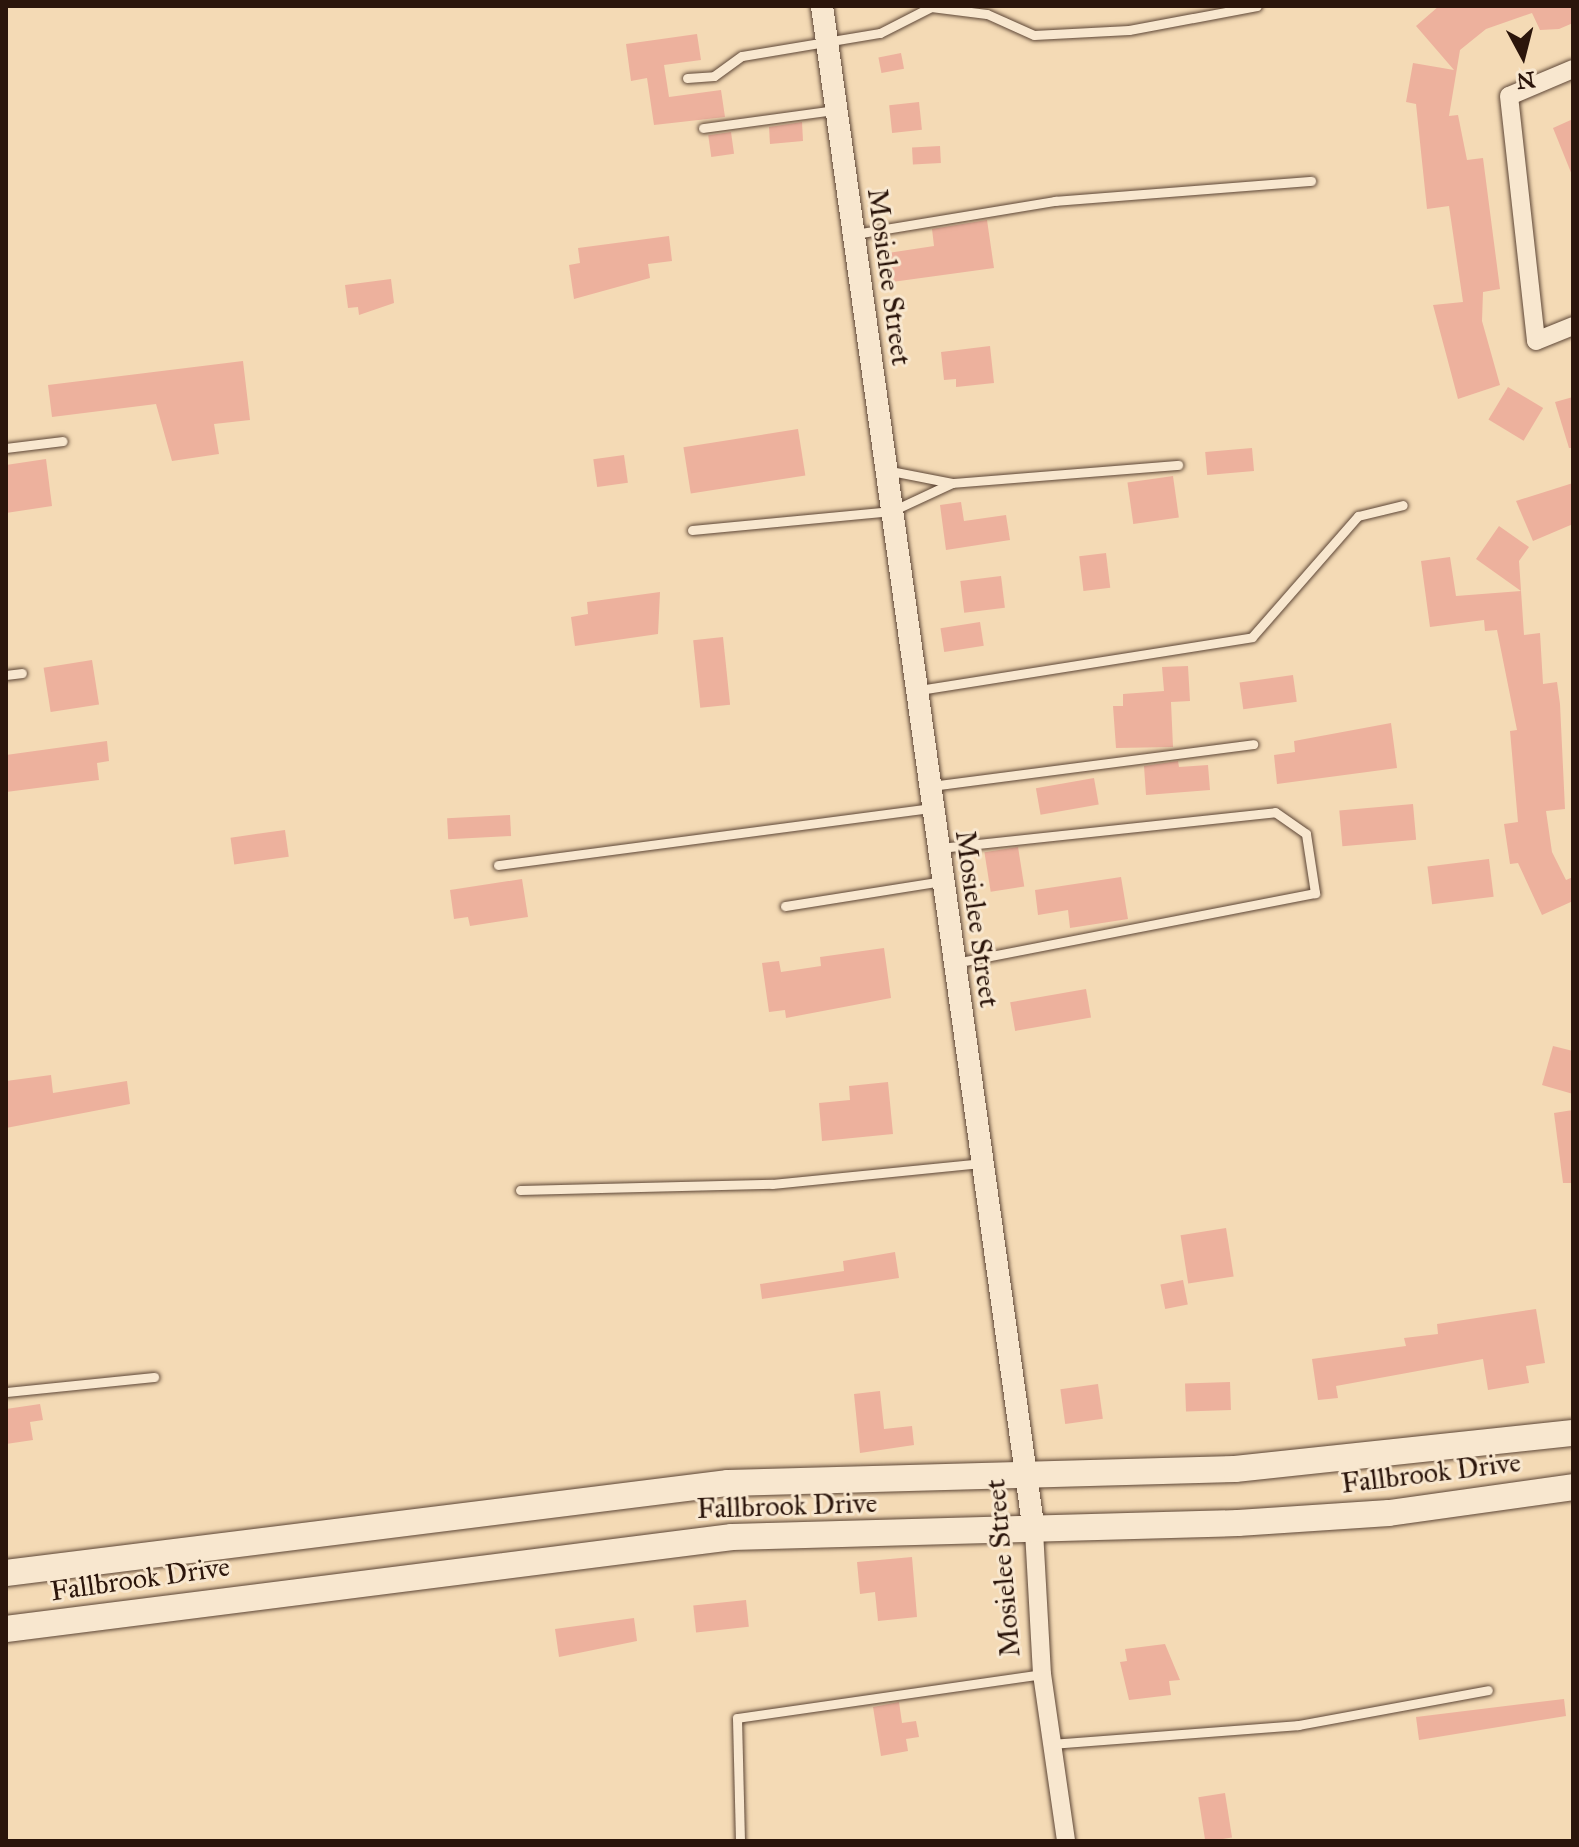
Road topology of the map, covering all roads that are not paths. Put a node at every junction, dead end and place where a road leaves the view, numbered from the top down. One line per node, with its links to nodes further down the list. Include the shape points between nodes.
1 (822, 6): 3 (street, Mosielee Street)
2 (1257, 6): 3 (lane, via 1129,30 1034,35 987,14 931,7 880,33)
3 (826, 42): 5 (lane, via 742,56 714,76); 6 (street, Mosielee Street)
4 (1573, 69): 10 (street, via 1509,96 1536,341)
5 (687, 78)
6 (835, 110): 7 (lane); 9 (street, Mosielee Street)
7 (703, 128)
8 (1311, 181): 9 (lane, via 1055,201)
9 (852, 235): 14 (street, Mosielee Street)
10 (1573, 326)
11 (63, 441): 12 (lane)
12 (6, 448)
13 (1178, 465): 15 (lane)
14 (886, 470): 15 (lane); 17 (street, Mosielee Street)
15 (952, 483): 17 (lane)
16 (1403, 505): 21 (lane, via 1358,516 1252,637)
17 (892, 511): 18 (lane); 21 (street, Mosielee Street)
18 (692, 530)
19 (22, 673): 20 (lane)
20 (6, 675)
21 (915, 691): 23 (street, Mosielee Street)
22 (1253, 744): 23 (lane)
23 (929, 797): 24 (street, Mosielee Street); 25 (lane)
24 (937, 849): 26 (street, Mosielee Street); 28 (lane, via 1275,812 1306,834 1315,893)
25 (498, 865)
26 (942, 881): 27 (lane); 28 (street, Mosielee Street)
27 (785, 906)
28 (952, 963): 29 (street, Mosielee Street)
29 (984, 1163): 30 (lane, via 772,1184); 34 (street, Mosielee Street)
30 (520, 1190)
31 (154, 1377): 32 (lane)
32 (6, 1392)
33 (1573, 1433): 34 (main road, Fallbrook Drive, via 1383,1459)
34 (1027, 1477): 36 (street, Mosielee Street); 37 (main road, Fallbrook Drive, via 728,1483)
35 (1573, 1487): 36 (main road, Fallbrook Drive, via 1389,1513)
36 (1034, 1531): 38 (main road, Fallbrook Drive, via 732,1537); 39 (street, Mosielee Street)
37 (6, 1573)
38 (6, 1629)
39 (1042, 1674): 41 (street, Mosielee Street); 42 (lane, via 737,1718)
40 (1488, 1690): 41 (lane, via 1298,1725)
41 (1052, 1744): 43 (street, Mosielee Street)
42 (740, 1841)
43 (1066, 1841)

